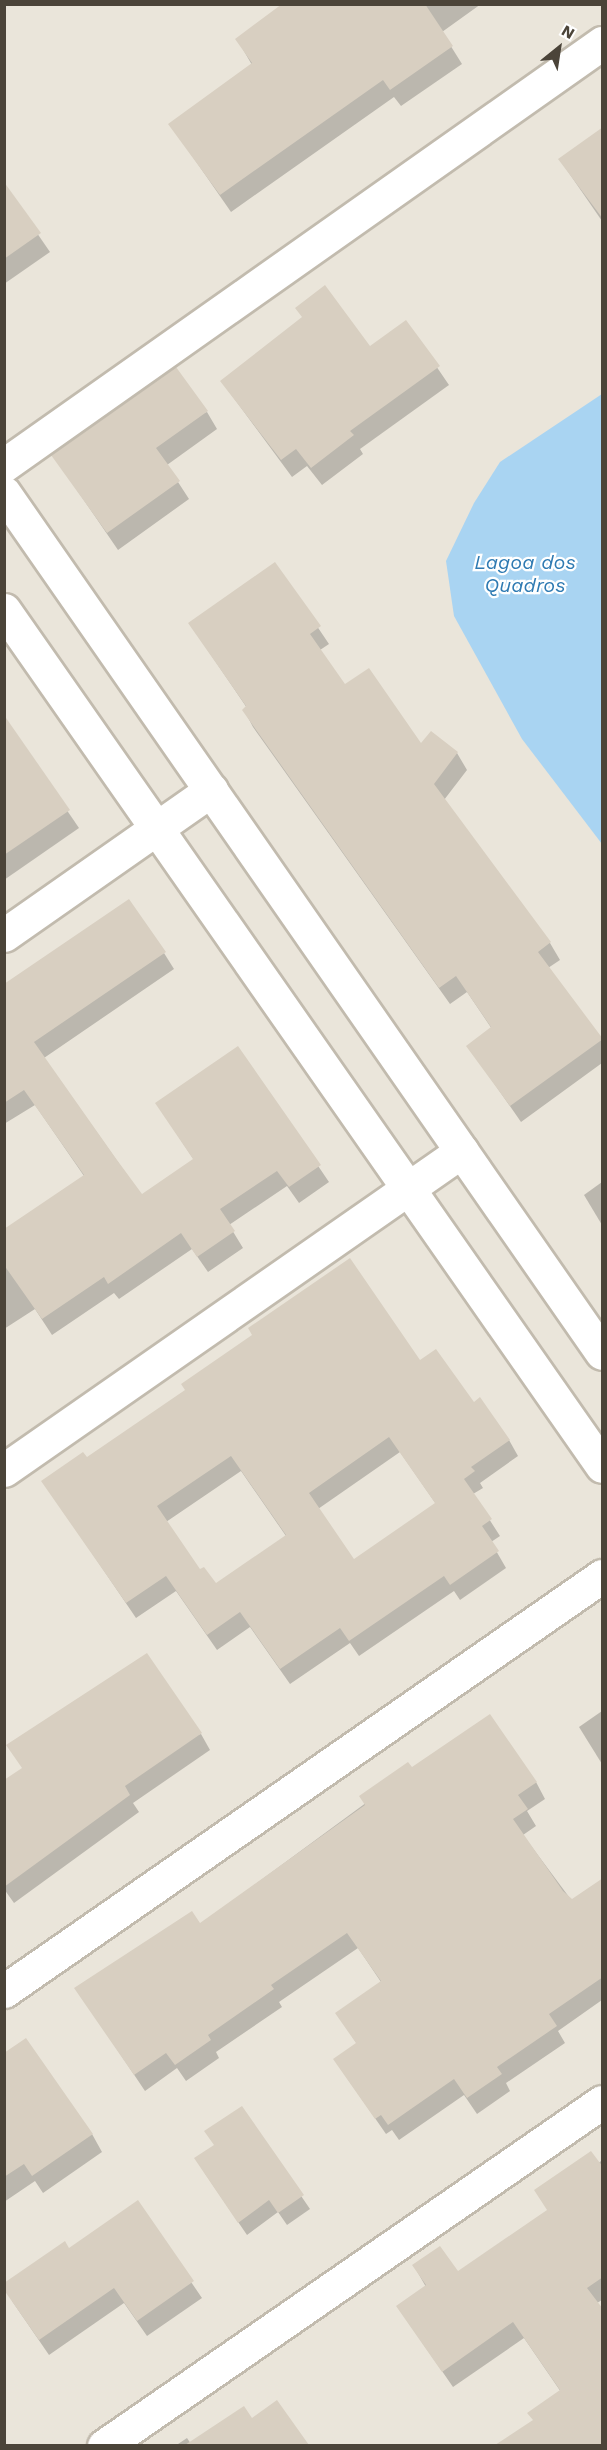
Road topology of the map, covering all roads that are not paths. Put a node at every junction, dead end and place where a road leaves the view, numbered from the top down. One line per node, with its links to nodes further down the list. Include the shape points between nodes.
1 (603, 43): 2 (street)
2 (4, 465)
3 (4, 493): 5 (street)
4 (4, 610): 6 (street)
5 (211, 790): 6 (street); 8 (street)
6 (157, 828): 7 (street); 9 (street)
7 (4, 935)
8 (462, 1151): 9 (street); 10 (street)
9 (409, 1189): 11 (street); 12 (street)
10 (603, 1353)
11 (603, 1466)
12 (4, 1470)
13 (603, 1576): 14 (street)
14 (4, 1991)
15 (603, 2102): 16 (street)
16 (104, 2445)

